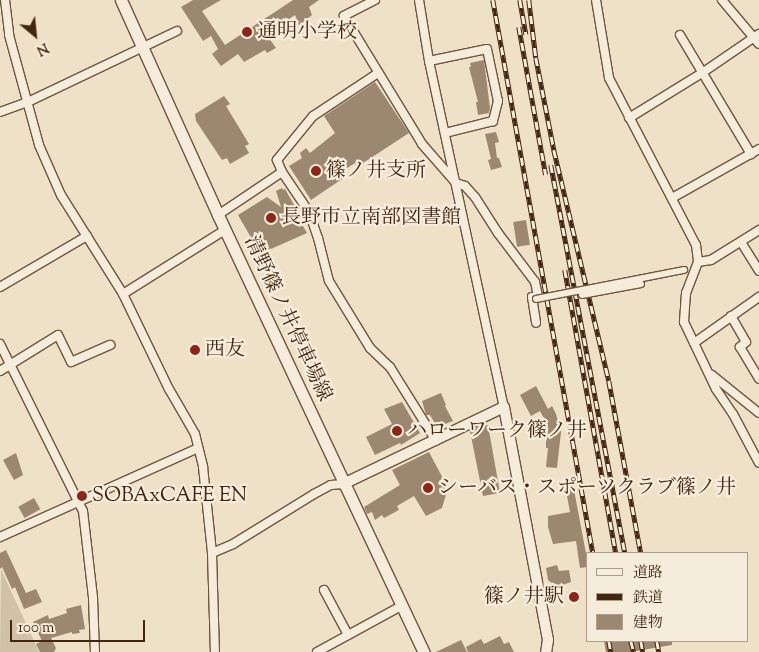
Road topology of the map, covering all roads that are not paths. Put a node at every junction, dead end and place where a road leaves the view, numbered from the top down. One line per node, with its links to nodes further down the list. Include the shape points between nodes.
1 (5, 0): 14 (street, via 9,35)
2 (120, 0): 10 (main road, 清野篠ノ井停車場線)
3 (375, 0): 12 (street, via 344,16)
4 (419, 0): 11 (street)
5 (596, 0): 16 (street, via 609,78)
6 (722, 0): 9 (street)
7 (177, 31): 10 (street)
8 (680, 35): 13 (street)
9 (757, 39): 13 (street)
10 (142, 48): 14 (street); 23 (main road, 清野篠ノ井停車場線)
11 (429, 61): 17 (street); 17 (street, via 487,49 498,101 493,121)
12 (378, 73): 20 (street, via 313,116 277,160); 21 (street, via 422,144)
13 (702, 73): 16 (street); 19 (street)
14 (28, 102): 15 (street); 26 (street, via 39,145 61,196)
15 (0, 112)
16 (629, 118): 22 (street)
17 (446, 134): 21 (street)
18 (759, 149): 19 (street)
19 (751, 154): 22 (street)
20 (282, 172): 23 (street); 48 (street, via 309,212 329,281 370,348 390,367)
21 (456, 183): 38 (street, via 465,186 475,197 535,282 538,296 532,297); 46 (street)
22 (672, 198): 28 (street, via 696,245)
23 (218, 215): 24 (main road, 清野篠ノ井停車場線)
24 (225, 230): 33 (street); 51 (main road, 清野篠ノ井停車場線)
25 (759, 230): 27 (street)
26 (88, 236): 32 (street); 33 (street)
27 (741, 242): 28 (street, via 711,260); 30 (street)
28 (698, 262): 39 (street, via 686,293 684,322)
29 (684, 270): 36 (street, bridge)
30 (759, 271)
31 (641, 284): 34 (street, bridge)
32 (0, 287)
33 (123, 294): 49 (street, via 169,389 195,434)
34 (582, 295)
35 (759, 297): 37 (street)
36 (536, 299)
37 (731, 316): 39 (street); 45 (street, via 746,342 740,347)
38 (536, 323)
39 (694, 343): 44 (street)
40 (0, 344): 42 (street)
41 (110, 345): 42 (street, via 71,362 58,336)
42 (10, 365): 43 (street); 52 (street)
43 (0, 371)
44 (710, 374): 47 (street); 50 (street)
45 (759, 379)
46 (504, 407): 48 (street); 62 (street, via 548,640)
47 (759, 413)
48 (436, 441): 51 (street)
49 (198, 448): 52 (street); 54 (street)
50 (759, 463)
51 (343, 484): 54 (street, via 314,494 233,544); 56 (main road, 清野篠ノ井停車場線)
52 (79, 503): 53 (street); 58 (street, via 83,511 93,598)
53 (0, 537)
54 (212, 553): 59 (street)
55 (324, 590): 57 (street)
56 (401, 606): 57 (street); 61 (main road, 清野篠ノ井停車場線)
57 (348, 635): 60 (street)
58 (96, 652)
59 (215, 652)
60 (317, 652)
61 (424, 652)
62 (546, 652)

